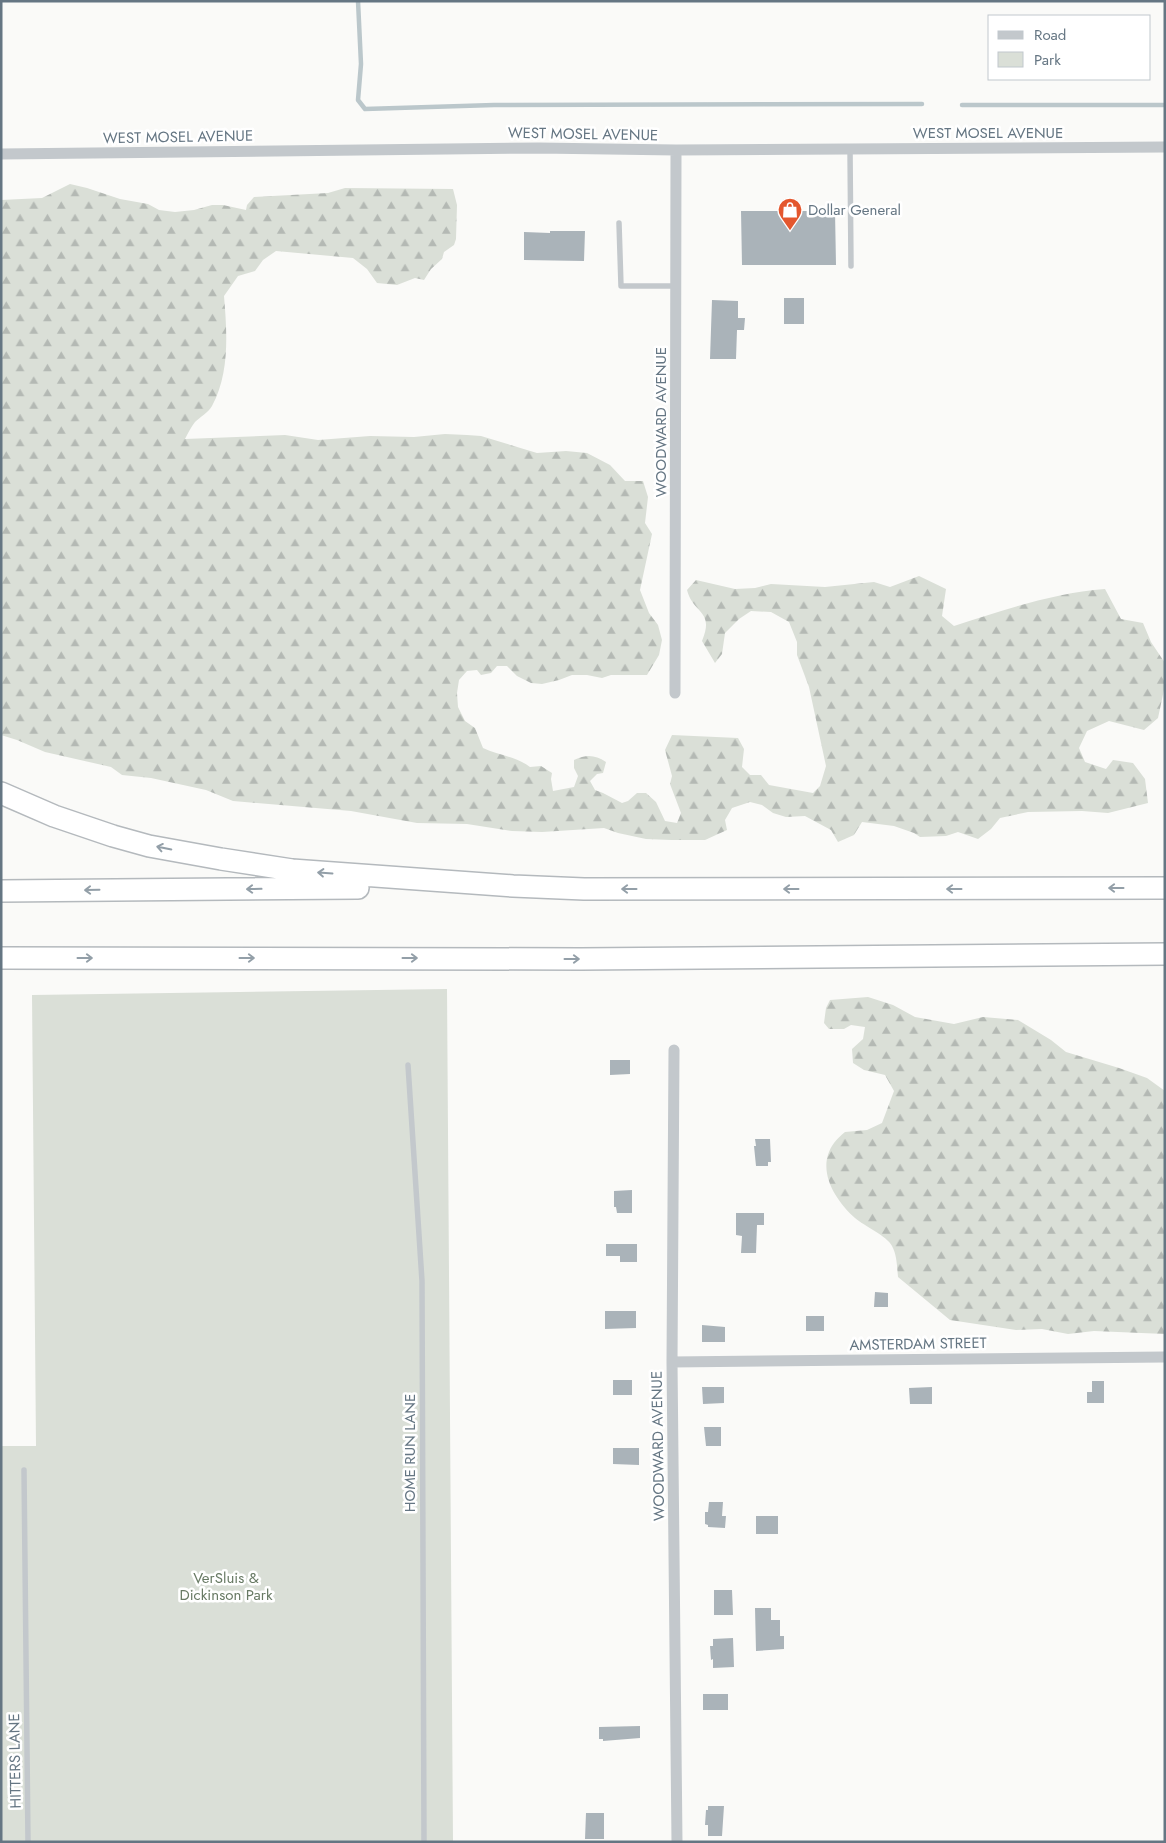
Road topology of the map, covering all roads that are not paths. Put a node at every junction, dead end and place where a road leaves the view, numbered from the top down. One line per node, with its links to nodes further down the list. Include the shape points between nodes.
1 (1165, 147): 2 (street, WEST MOSEL AVENUE)
2 (850, 149): 3 (street, WEST MOSEL AVENUE); 6 (lane)
3 (676, 150): 4 (street, WEST MOSEL AVENUE, via 539,148); 7 (street, WOODWARD AVENUE)
4 (1, 154)
5 (619, 223): 7 (lane, via 621,286)
6 (851, 266)
7 (676, 286): 8 (street, WOODWARD AVENUE)
8 (676, 693)
9 (1, 793): 10 (highway, one-way to 9, via 292,870 212,858 113,836)
10 (513, 886): 11 (highway, one-way to 10, via 675,890); 12 (highway, one-way to 12)
11 (1165, 888)
12 (1, 891)
13 (1165, 954): 15 (highway, one-way to 13)
14 (1, 958): 15 (highway)
15 (50, 958): 16 (highway)
16 (1, 963)
17 (674, 1050): 20 (street, WOODWARD AVENUE)
18 (408, 1065): 23 (lane, HOME RUN LANE, via 422,1281)
19 (1165, 1357): 20 (street, AMSTERDAM STREET)
20 (672, 1362): 24 (street, WOODWARD AVENUE)
21 (24, 1470): 22 (lane, HITTERS LANE)
22 (28, 1842)
23 (424, 1842)
24 (677, 1842)

